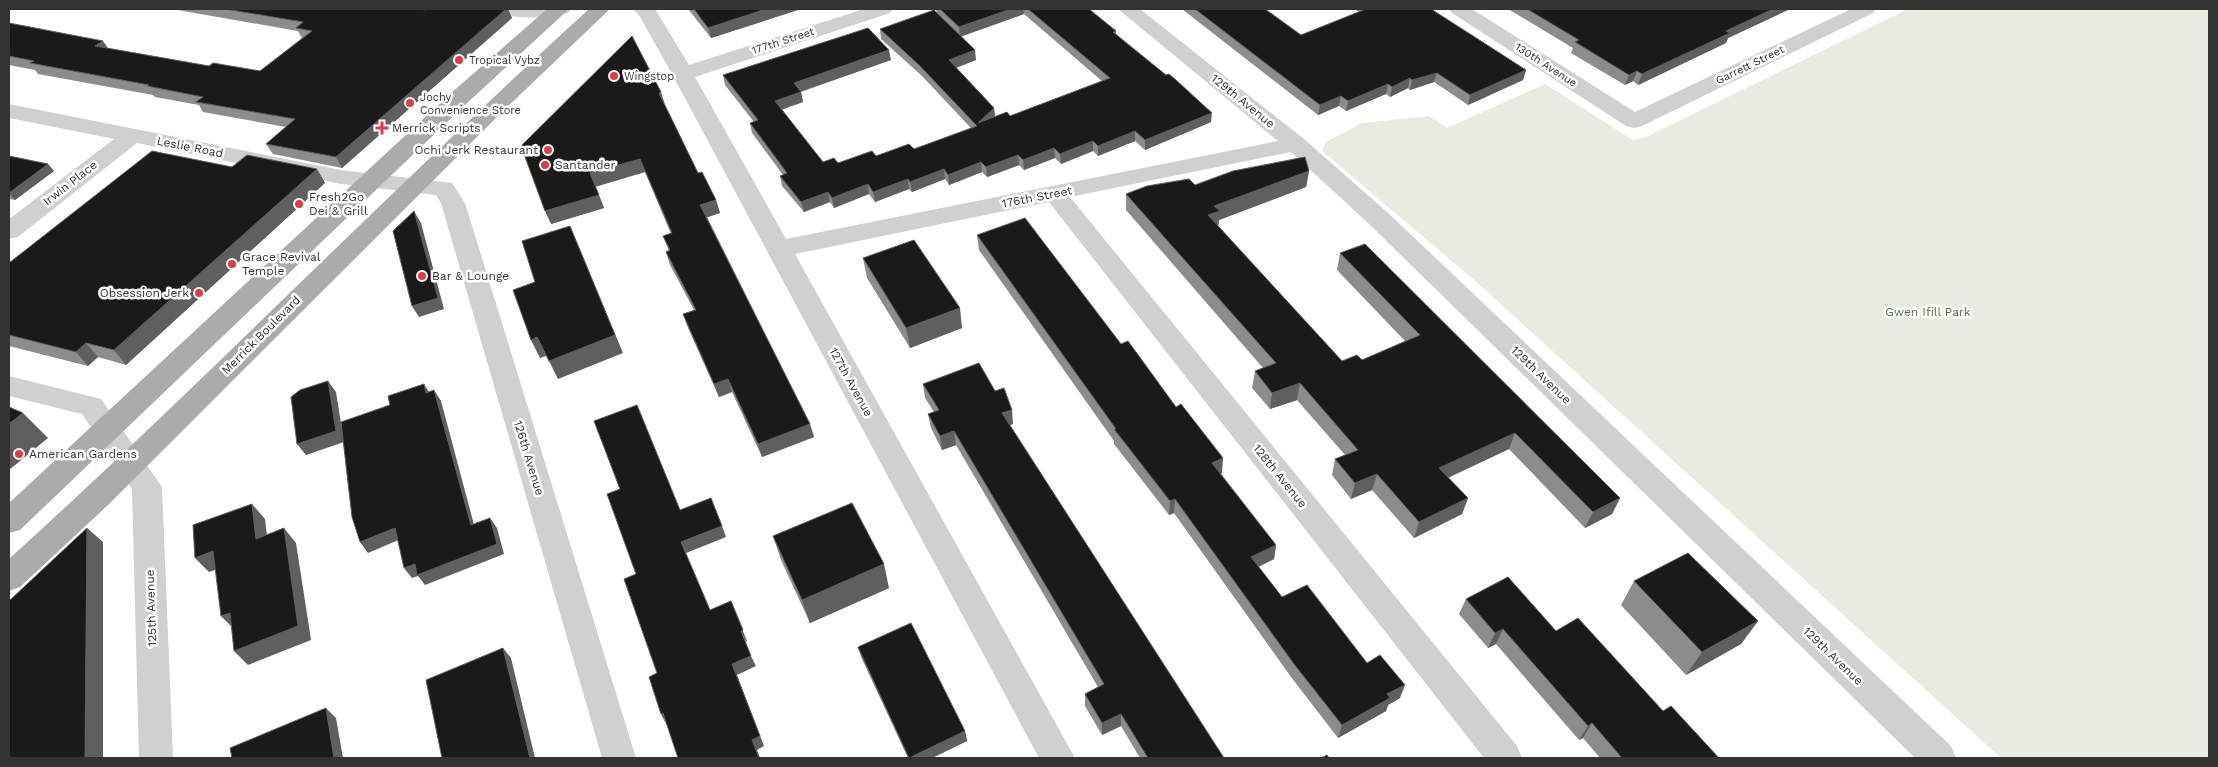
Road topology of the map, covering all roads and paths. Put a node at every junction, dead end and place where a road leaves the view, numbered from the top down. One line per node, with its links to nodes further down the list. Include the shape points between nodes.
1 (504, 9): 2 (street, via 527,12)
2 (559, 9): 14 (main road)
3 (600, 9): 15 (main road, Merrick Boulevard)
4 (643, 9): 9 (street, 127th Avenue)
5 (883, 9): 9 (street, 177th Street)
6 (1128, 9): 13 (street, 129th Avenue)
7 (1458, 9): 11 (street, 130th Avenue)
8 (1866, 9): 11 (street, Garrett Street)
9 (683, 74): 18 (street, 127th Avenue)
10 (9, 111): 12 (street, Leslie Road)
11 (1634, 121)
12 (132, 136): 14 (street, Leslie Road); 17 (street, Irwin Place)
13 (1296, 144): 16 (street, 176th Street); 28 (street, 129th Avenue, via 1386,225)
14 (371, 180): 15 (street, Leslie Road); 20 (main road)
15 (414, 185): 21 (main road, Merrick Boulevard); 25 (street, 126th Avenue, via 444,188 453,203)
16 (1055, 194): 18 (street, 176th Street); 27 (street, 128th Avenue)
17 (9, 230)
18 (779, 249): 26 (street, 127th Avenue)
19 (9, 386): 20 (street, 125th Avenue, via 91,406)
20 (107, 429): 21 (street, 125th Avenue); 22 (main road)
21 (131, 463): 23 (main road, Merrick Boulevard); 24 (street, 125th Avenue, via 147,487)
22 (9, 521)
23 (9, 578)
24 (156, 758)
25 (619, 758)
26 (1058, 758)
27 (1505, 758)
28 (1939, 758)

